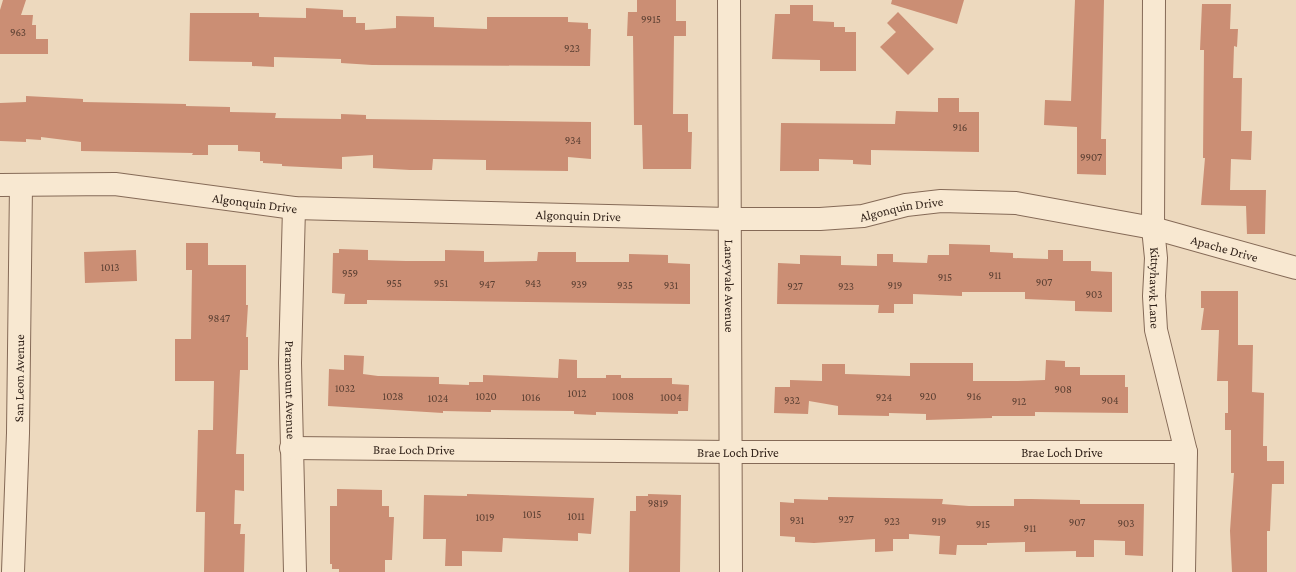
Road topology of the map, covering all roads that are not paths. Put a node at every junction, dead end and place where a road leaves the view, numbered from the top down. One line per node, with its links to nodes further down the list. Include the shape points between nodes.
1 (729, 0): 5 (street, Laneyvale Avenue)
2 (1154, 0): 6 (street, Kittyhawk Lane)
3 (11, 185): 4 (street, Algonquin Drive, via 115,184); 11 (street, San Leon Avenue, via 18,425)
4 (294, 208): 5 (street, Algonquin Drive); 8 (street, Paramount Avenue, via 290,363)
5 (729, 219): 6 (street, Algonquin Drive, via 820,219 863,216 906,204 941,201 1016,203); 9 (street, Laneyvale Avenue)
6 (1153, 228): 7 (street, Apache Drive); 10 (street, Kittyhawk Lane, via 1156,258 1156,330)
7 (1296, 268)
8 (291, 448): 9 (street, Brae Loch Drive); 12 (street, Paramount Avenue)
9 (732, 452): 10 (street, Brae Loch Drive); 13 (street, Laneyvale Avenue)
10 (1186, 452): 14 (street, Kittyhawk Lane)
11 (13, 572)
12 (295, 572)
13 (731, 572)
14 (1184, 572)

